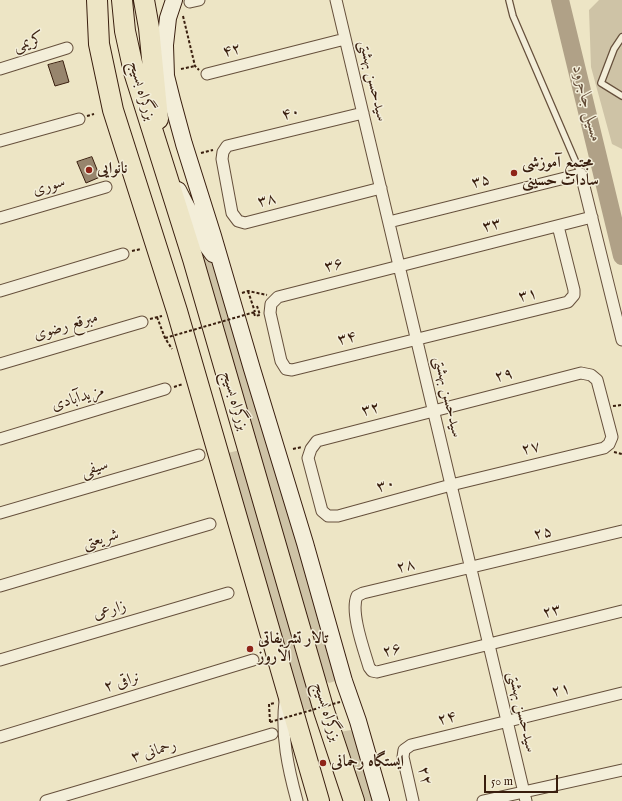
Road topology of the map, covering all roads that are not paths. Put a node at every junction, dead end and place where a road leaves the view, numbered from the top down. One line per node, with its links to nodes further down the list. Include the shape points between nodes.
1 (87, 0): 13 (highway)
2 (97, 0): 13 (highway, بزرگراه بسیج)
3 (122, 0): 23 (highway, بزرگراه بسیج, via 125,31 134,72)
4 (144, 0): 9 (highway)
5 (154, 0): 9 (highway)
6 (174, 0): 33 (main road, via 168,18 165,45 166,76)
7 (336, 0): 11 (street, سیدحسن بهشتی)
8 (509, 0): 24 (lane, via 516,23)
9 (149, 28): 23 (highway)
10 (622, 37): 16 (lane, via 614,49 601,83)
11 (345, 38): 15 (street, ۴۲); 19 (street, سیدحسن بهشتی)
12 (67, 48): 14 (street, کریمی)
13 (99, 53): 59 (highway, بزرگراه بسیج, via 123,156 174,304)
14 (0, 68)
15 (207, 74)
16 (622, 96)
17 (105, 106): 18 (lane)
18 (107, 113)
19 (363, 113): 22 (street, ۴۰); 26 (street, سیدحسن بهشتی)
20 (79, 119): 21 (street)
21 (0, 141)
22 (227, 146): 26 (street, ۳۸, via 222,159 232,213 238,221 245,223)
23 (161, 157): 33 (main road, via 205,243); 69 (highway, بزرگراه بسیج, via 324,711)
24 (581, 174): 27 (street); 29 (street, ۳۵)
25 (106, 187): 28 (street, سوری)
26 (381, 188): 29 (street, سیدحسن بهشتی)
27 (592, 217): 30 (street, ۳۳); 37 (street)
28 (0, 218)
29 (389, 222): 32 (street, سیدحسن بهشتی)
30 (558, 226): 32 (street, ۳۳); 36 (street, ۳۱, via 574,290 574,296 568,302)
31 (123, 254): 34 (street)
32 (399, 266): 36 (street, سیدحسن بهشتی); 39 (street, ۳۶, via 278,297 271,304 270,313 281,361)
33 (223, 269): 70 (main road)
34 (0, 291)
35 (142, 322): 38 (street, مبرقع رضوی)
36 (417, 339): 39 (street, ۳۴, via 292,370); 41 (street, سیدحسن بهشتی)
37 (622, 340)
38 (0, 364)
39 (286, 369)
40 (165, 389): 43 (street, مزیدآبادی)
41 (434, 410): 42 (street, ۲۹, via 581,373 591,375 597,380); 45 (street, سیدحسن بهشتی); 47 (street, ۳۲, via 317,442 310,448 308,458 322,511)
42 (612, 437): 45 (street, ۲۷, via 604,448)
43 (0, 439)
44 (199, 456): 46 (street, سیفی)
45 (452, 485): 47 (street, ۳۰, via 338,516); 50 (street, سیدحسن بهشتی)
46 (0, 513)
47 (328, 516)
48 (210, 524): 51 (street, شریعتی)
49 (622, 531): 50 (street, ۲۵)
50 (471, 568): 53 (street, ۲۸, via 363,593 357,596); 55 (street, سیدحسن بهشتی)
51 (0, 586)
52 (228, 594): 56 (street, زارعی)
53 (354, 603): 55 (street, ۲۶, via 358,626 372,671 377,672)
54 (622, 611): 55 (street, ۲۳)
55 (489, 643): 60 (street, سیدحسن بهشتی)
56 (0, 660)
57 (253, 660): 62 (street, نراقی ۲)
58 (622, 693): 60 (street, ۲۱)
59 (281, 696): 67 (street, via 284,738); 68 (highway, بزرگراه بسیج)
60 (507, 721): 63 (street, ۲۴, via 410,745 404,750); 65 (street, سیدحسن بهشتی)
61 (271, 728): 66 (street, رحمانی ۳)
62 (0, 737)
63 (403, 757): 71 (street, ۲۲)
64 (622, 770): 65 (street)
65 (525, 796): 72 (street)
66 (46, 801)
67 (297, 801)
68 (319, 801)
69 (354, 801)
70 (381, 801)
71 (413, 801)
72 (483, 801)

